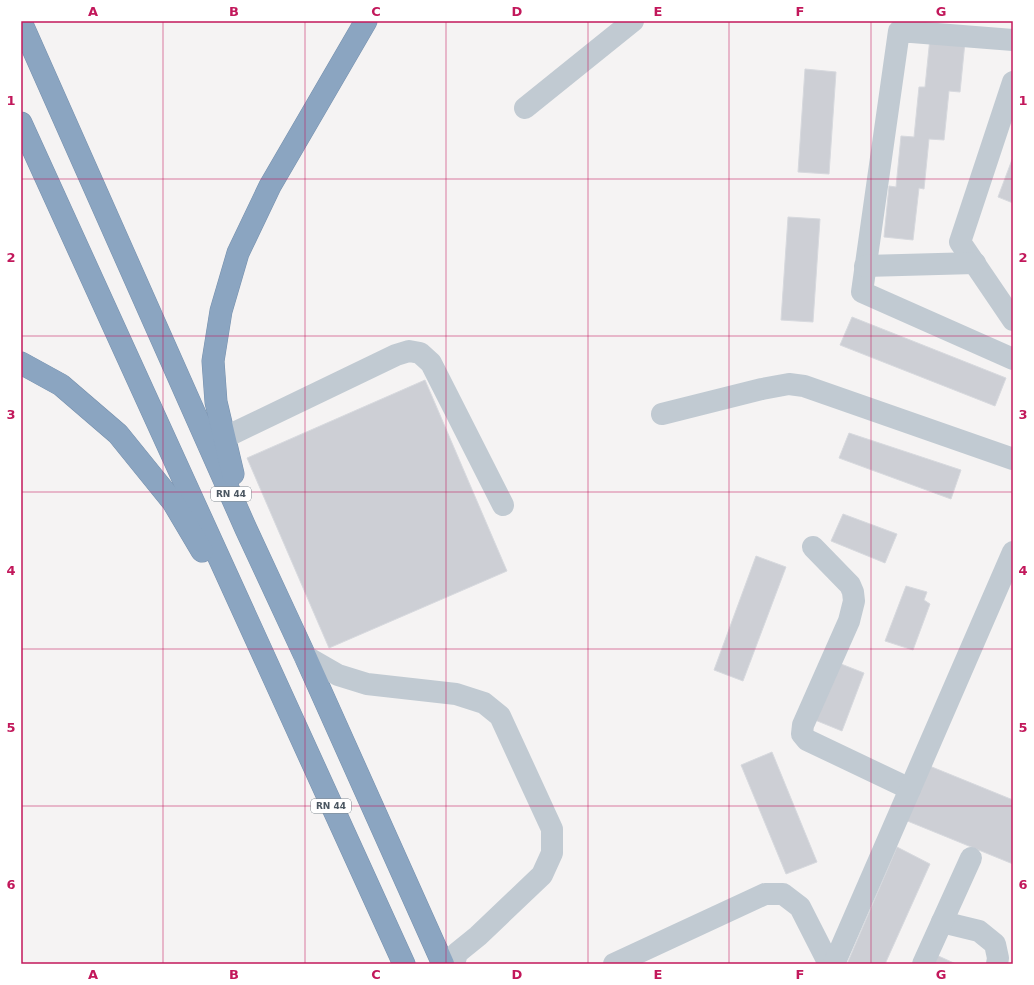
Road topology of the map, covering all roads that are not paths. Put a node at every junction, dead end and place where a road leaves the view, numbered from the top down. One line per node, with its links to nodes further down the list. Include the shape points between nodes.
1 (366, 21): 14 (highway, via 270,186 238,253 222,311 213,361)
2 (633, 21): 6 (street)
3 (21, 22): 14 (highway, RN 44)
4 (1013, 40): 9 (street, via 899,30)
5 (1013, 82): 8 (street, via 960,242)
6 (525, 108)
7 (21, 123): 19 (highway, RN 44)
8 (974, 263): 9 (street); 10 (street)
9 (865, 266): 11 (street, via 862,292)
10 (1013, 320)
11 (1013, 359)
12 (21, 363): 19 (highway, via 61,386 118,434 173,502)
13 (662, 414): 15 (street, via 790,384 804,386)
14 (216, 441): 16 (street, via 396,355 409,351 420,353 431,363); 20 (highway, RN 44, via 246,530)
15 (1013, 459)
16 (503, 505)
17 (813, 547): 21 (street, via 850,585 854,601 849,621 803,725 802,734 807,740)
18 (1013, 552): 21 (street)
19 (259, 648): 24 (highway, RN 44)
20 (305, 656): 25 (highway, RN 44); 26 (street, via 338,675 367,684 456,694 484,703 500,716 552,829 552,853 542,875 478,936 457,952)
21 (910, 789): 29 (street)
22 (972, 858): 23 (street)
23 (942, 922): 30 (street); 31 (street, via 979,931 995,944 998,958)
24 (404, 964)
25 (443, 964)
26 (454, 964)
27 (614, 964): 28 (street, via 766,894 783,894 800,907)
28 (829, 964)
29 (834, 964)
30 (923, 964)
31 (996, 964)

